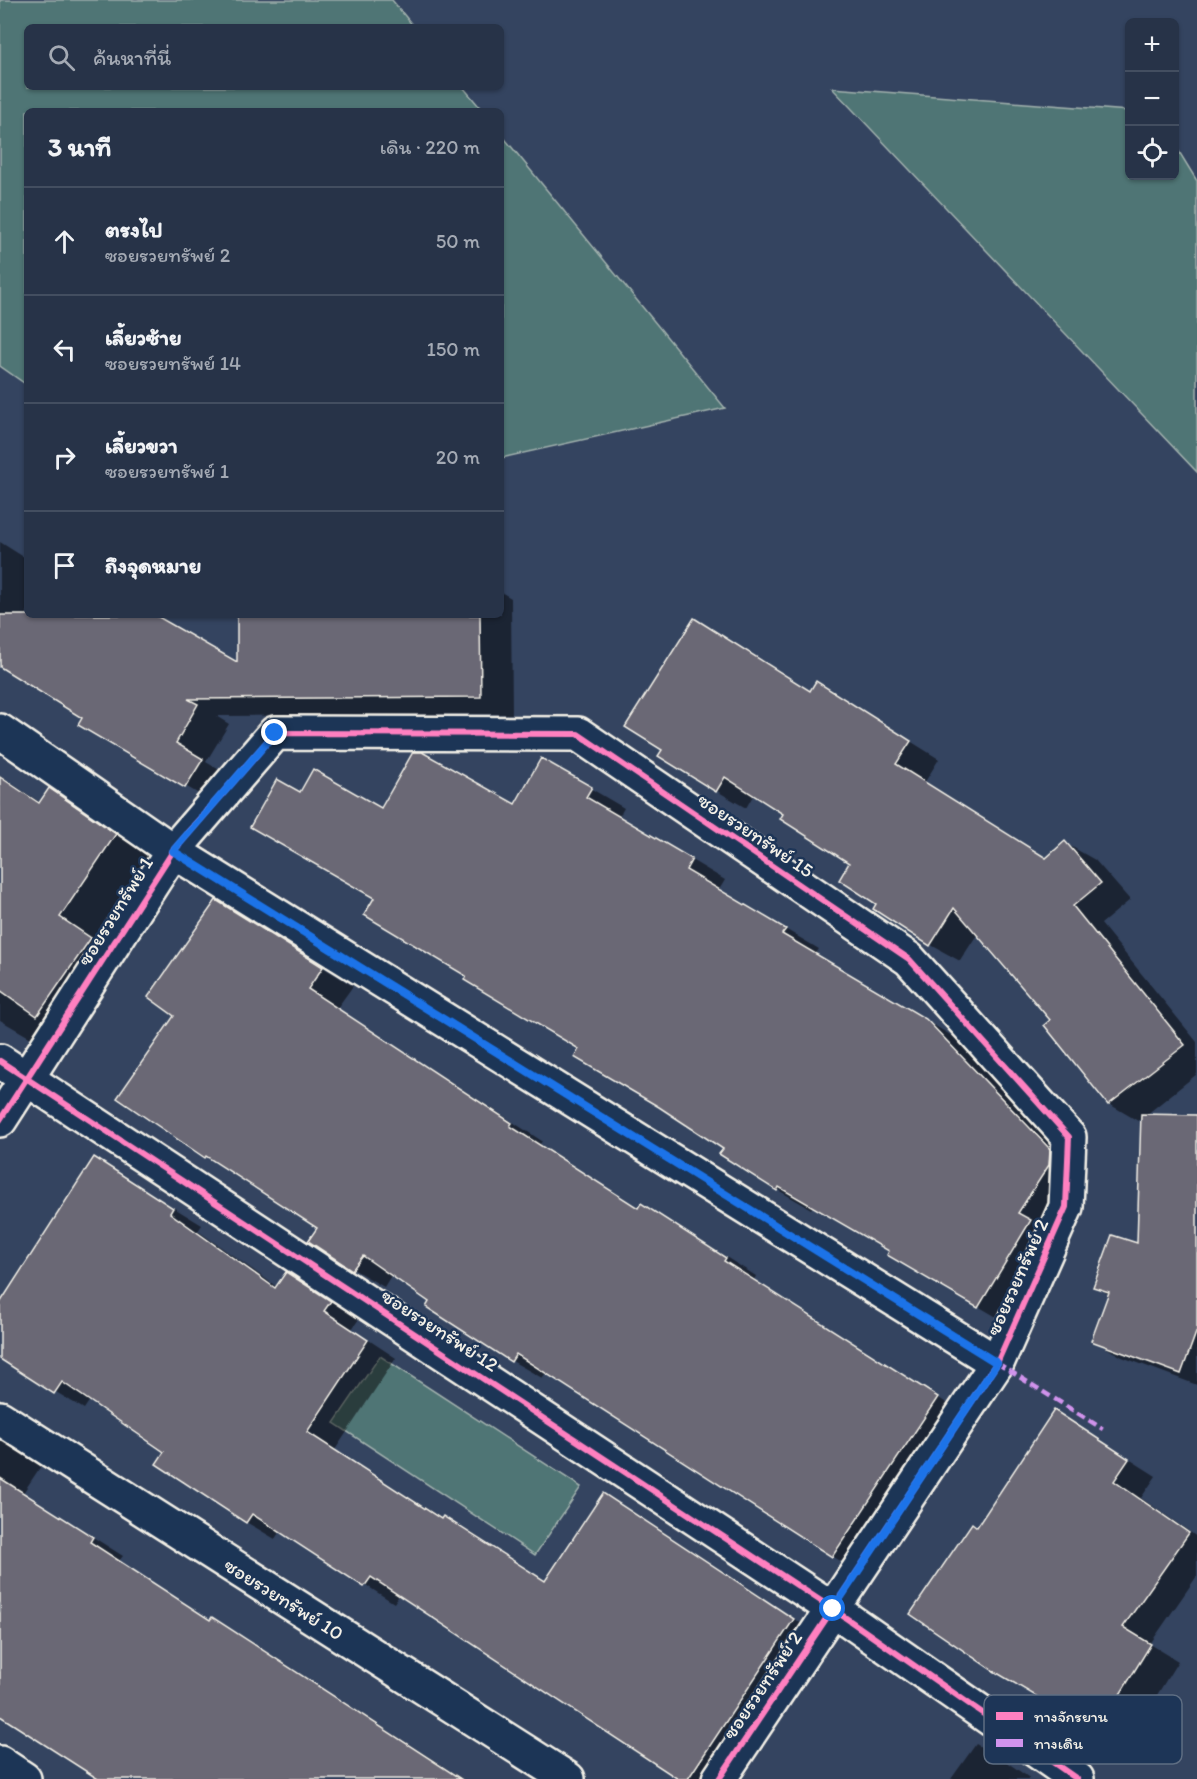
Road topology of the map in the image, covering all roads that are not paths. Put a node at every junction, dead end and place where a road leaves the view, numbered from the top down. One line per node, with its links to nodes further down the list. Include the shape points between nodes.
1 (0, 731): 3 (street)
2 (275, 733): 3 (street, ซอยรวยทรัพย์ 1); 7 (street, ซอยรวยทรัพย์ 15, via 578,734 909,959 1070,1137)
3 (173, 851): 5 (street, ซอยรวยทรัพย์ 1); 8 (street)
4 (0, 1061): 5 (street, ซอยรวยทรัพย์ 12)
5 (28, 1079): 6 (street, ซอยรวยทรัพย์ 1); 10 (street, ซอยรวยทรัพย์ 12)
6 (0, 1120)
7 (1066, 1207): 8 (street, ซอยรวยทรัพย์ 2)
8 (997, 1363): 10 (street, ซอยรวยทรัพย์ 2)
9 (0, 1418): 15 (street, ซอยรวยทรัพย์ 10)
10 (833, 1609): 11 (street, ซอยรวยทรัพย์ 12); 16 (street, ซอยรวยทรัพย์ 2)
11 (984, 1714)
12 (0, 1763): 14 (street)
13 (1055, 1764): 17 (street, ซอยรวยทรัพย์ 12)
14 (24, 1779)
15 (568, 1779)
16 (719, 1779)
17 (1077, 1779)

